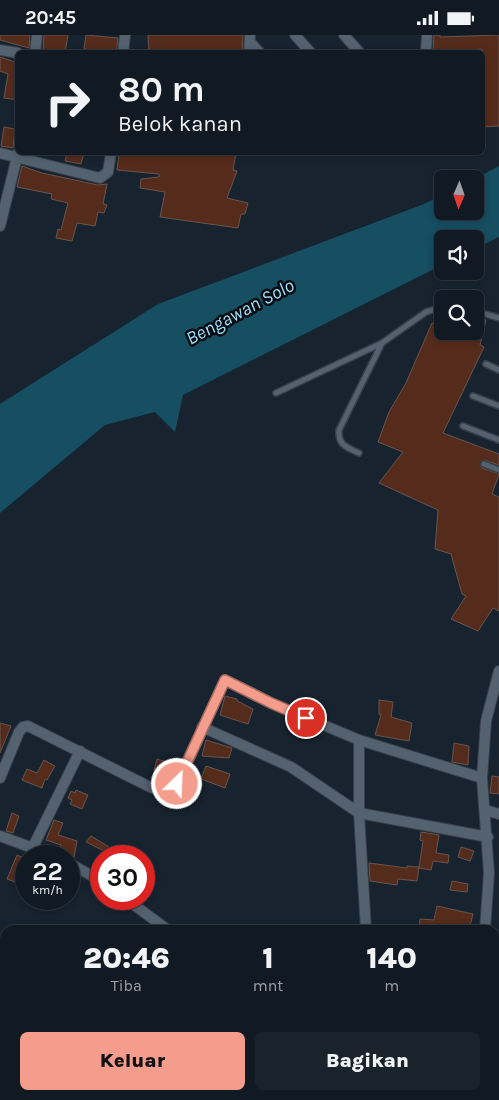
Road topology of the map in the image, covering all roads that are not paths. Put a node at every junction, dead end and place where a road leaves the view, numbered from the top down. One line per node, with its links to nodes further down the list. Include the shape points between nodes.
1 (37, 35): 7 (street)
2 (125, 35): 8 (street)
3 (295, 35): 9 (street)
4 (344, 35): 10 (street)
5 (427, 35): 11 (street)
6 (0, 50): 12 (street)
7 (35, 50)
8 (123, 50)
9 (308, 50)
10 (357, 50)
11 (426, 50)
12 (15, 52)
13 (0, 153): 14 (street)
14 (15, 155)
15 (18, 155): 16 (street, via 100,179 108,172); 17 (street)
16 (111, 155)
17 (0, 226)
18 (434, 310): 21 (lane)
19 (484, 314): 20 (lane)
20 (499, 318)
21 (382, 343): 24 (lane); 29 (lane, via 339,430 338,440 342,445)
22 (486, 365): 23 (lane)
23 (499, 370)
24 (276, 393)
25 (473, 395): 26 (lane)
26 (499, 406)
27 (463, 425): 28 (lane)
28 (499, 439)
29 (359, 453)
30 (484, 464): 31 (lane)
31 (499, 470)
32 (499, 671): 37 (street, via 486,721)
33 (202, 727): 34 (street, via 226,680); 35 (street, via 177,784 163,790 152,788); 39 (street, via 291,767)
34 (359, 740): 37 (street); 39 (street)
35 (80, 751): 36 (street, via 37,729 24,727); 44 (street)
36 (0, 777)
37 (482, 778): 38 (street)
38 (485, 810): 40 (street); 42 (street)
39 (360, 813): 42 (street); 48 (street)
40 (499, 813)
41 (0, 836): 43 (street)
42 (488, 837): 45 (street)
43 (27, 845)
44 (34, 845)
45 (494, 874): 49 (street)
46 (141, 910): 47 (street)
47 (161, 925)
48 (366, 925)
49 (486, 925)

